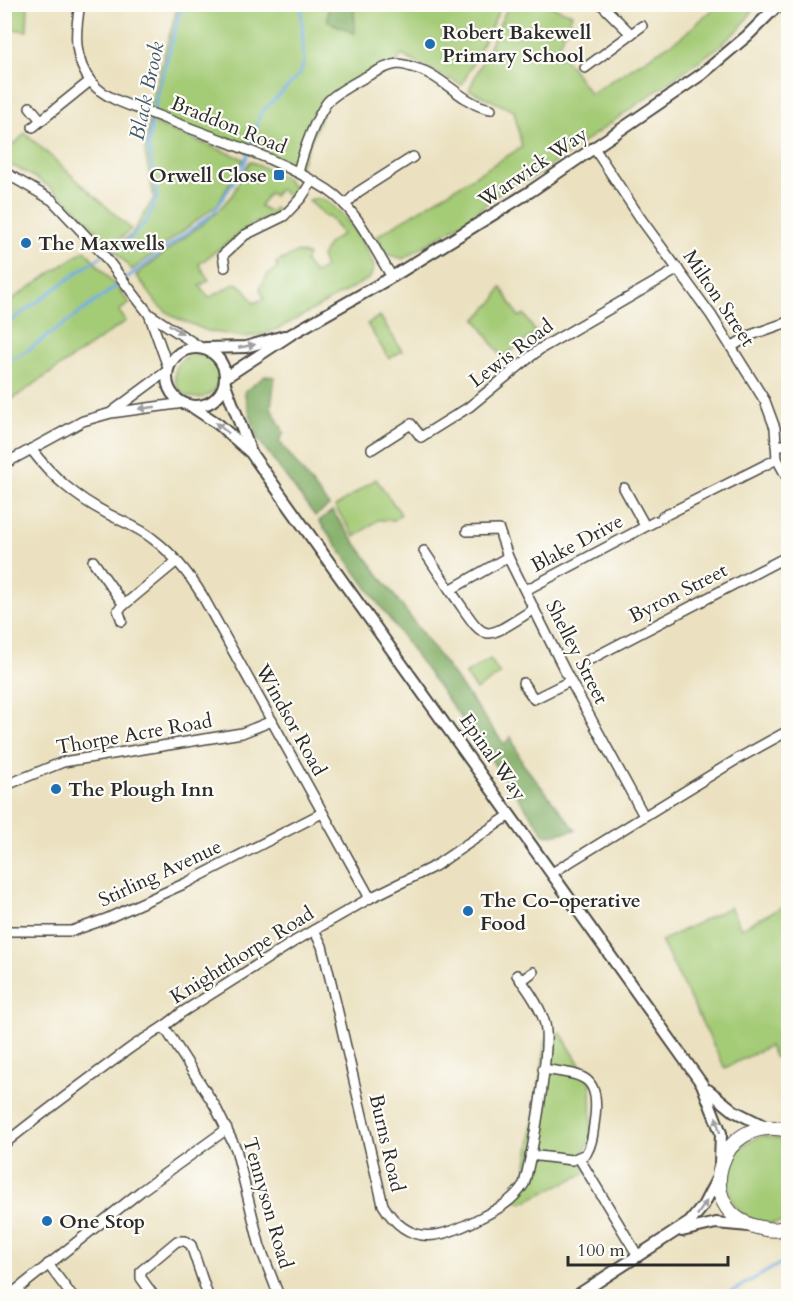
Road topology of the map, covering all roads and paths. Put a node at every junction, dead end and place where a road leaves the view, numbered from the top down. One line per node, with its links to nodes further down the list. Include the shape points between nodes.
1 (80, 4): 8 (street, via 77,52)
2 (601, 4): 6 (street)
3 (779, 4): 4 (street); 13 (street, Warwick Way, via 702,74)
4 (789, 13)
5 (642, 27): 6 (street)
6 (631, 34): 7 (street)
7 (585, 68)
8 (90, 81): 11 (street); 16 (street, Braddon Road, via 106,94)
9 (30, 107): 11 (street)
10 (491, 109): 16 (street, via 478,108 423,71 397,64 364,78 327,102 304,149)
11 (40, 119): 12 (street)
12 (33, 127)
13 (594, 148): 20 (street, Milton Street); 21 (street, Warwick Way)
14 (413, 157): 18 (street, via 358,192)
15 (4, 172): 22 (street, via 52,200 102,253)
16 (298, 172): 17 (street, Braddon Road)
17 (312, 181): 18 (street, Braddon Road); 19 (street, via 284,216 245,235 223,255)
18 (345, 205): 21 (street, Braddon Road)
19 (225, 267)
20 (678, 268): 25 (street, Milton Street); 34 (street, Lewis Road, via 540,349 469,407 421,437 411,424)
21 (392, 278): 24 (street, Warwick Way)
22 (149, 314): 26 (street, one-way to 26); 27 (street)
23 (789, 322): 25 (street, via 751,335)
24 (290, 335): 26 (street, Warwick Way, one-way to 24, via 246,347); 28 (street, Warwick Way)
25 (731, 347): 31 (street, Milton Street, via 772,414)
26 (202, 348): 27 (street, via 181,352); 28 (street, via 219,357)
27 (168, 369): 29 (street, via 168,386); 30 (street)
28 (226, 380): 29 (street, via 216,399 200,406); 35 (street, Epinal Way)
29 (187, 404): 30 (street, one-way to 30); 35 (street, Epinal Way, one-way to 29)
30 (111, 413): 33 (street, via 83,422)
31 (776, 445): 32 (street); 36 (street, Milton Street)
32 (789, 445)
33 (31, 449): 37 (street); 46 (street, Windsor Road, via 48,472 71,492 142,531)
34 (372, 449)
35 (251, 453): 59 (street, Epinal Way)
36 (777, 459): 38 (street, Milton Street); 40 (street, Blake Drive)
37 (4, 464)
38 (789, 479)
39 (624, 488): 40 (street, Blake Drive)
40 (645, 526): 48 (street, Blake Drive)
41 (467, 531): 44 (street, Shelley Street, via 499,530)
42 (424, 551): 47 (street)
43 (789, 556): 52 (street, Byron Street)
44 (508, 557): 47 (street); 48 (street, Shelley Street)
45 (93, 561): 50 (street)
46 (177, 561): 50 (street); 55 (street, Windsor Road, via 202,595)
47 (450, 590): 49 (street, via 485,634 494,634)
48 (526, 590): 49 (street, Shelley Street)
49 (534, 609): 53 (street, Shelley Street)
50 (118, 610): 51 (street)
51 (122, 621)
52 (585, 662)
53 (570, 681): 54 (street, via 534,699); 60 (street, Shelley Street)
54 (524, 683)
55 (272, 721): 57 (street, Thorpe Acre Road, via 242,733 63,762); 58 (street, Windsor Road)
56 (789, 731): 60 (street)
57 (4, 786)
58 (321, 813): 62 (street, Windsor Road); 64 (street, Stirling Avenue, via 186,883 106,919 72,931)
59 (510, 815): 61 (street, Epinal Way); 62 (street, Knightthorpe Road, via 435,866)
60 (644, 816): 61 (street)
61 (552, 873): 68 (street, Epinal Way)
62 (370, 898): 63 (street, Knightthorpe Road)
63 (314, 930): 66 (street, Knightthorpe Road, via 181,1013); 73 (street, Burns Road, via 322,946 383,1205 396,1224 424,1236 446,1234 465,1226 513,1199 524,1184)
64 (4, 931)
65 (533, 972): 67 (street, Burns Road, via 519,978 544,1023)
66 (165, 1028): 70 (street, Tennyson Road); 72 (street, Knightthorpe Road, via 81,1083)
67 (543, 1070): 73 (street, Burns Road); 74 (street, via 577,1074 596,1090 592,1139)
68 (702, 1084): 69 (street, Epinal Way, via 734,1111); 75 (street, Epinal Way, one-way to 68, via 721,1133)
69 (766, 1127): 71 (main road); 75 (main road, via 748,1131 732,1143)
70 (227, 1129): 81 (street); 86 (street, Tennyson Road, via 242,1170 260,1247)
71 (789, 1130)
72 (4, 1144)
73 (530, 1155): 74 (street)
74 (579, 1158): 80 (street)
75 (719, 1172): 76 (main road, via 727,1208 737,1219); 78 (street, one-way to 75, via 699,1213)
76 (755, 1227): 77 (main road); 78 (street, via 716,1224); 79 (main road)
77 (789, 1227)
78 (676, 1233): 80 (street)
79 (789, 1240)
80 (638, 1256): 87 (street)
81 (48, 1264): 82 (street); 83 (street)
82 (9, 1296)
83 (72, 1296)
84 (154, 1296): 85 (street, via 141,1278 141,1271 177,1241 190,1245)
85 (208, 1296)
86 (279, 1296)
87 (576, 1296)

